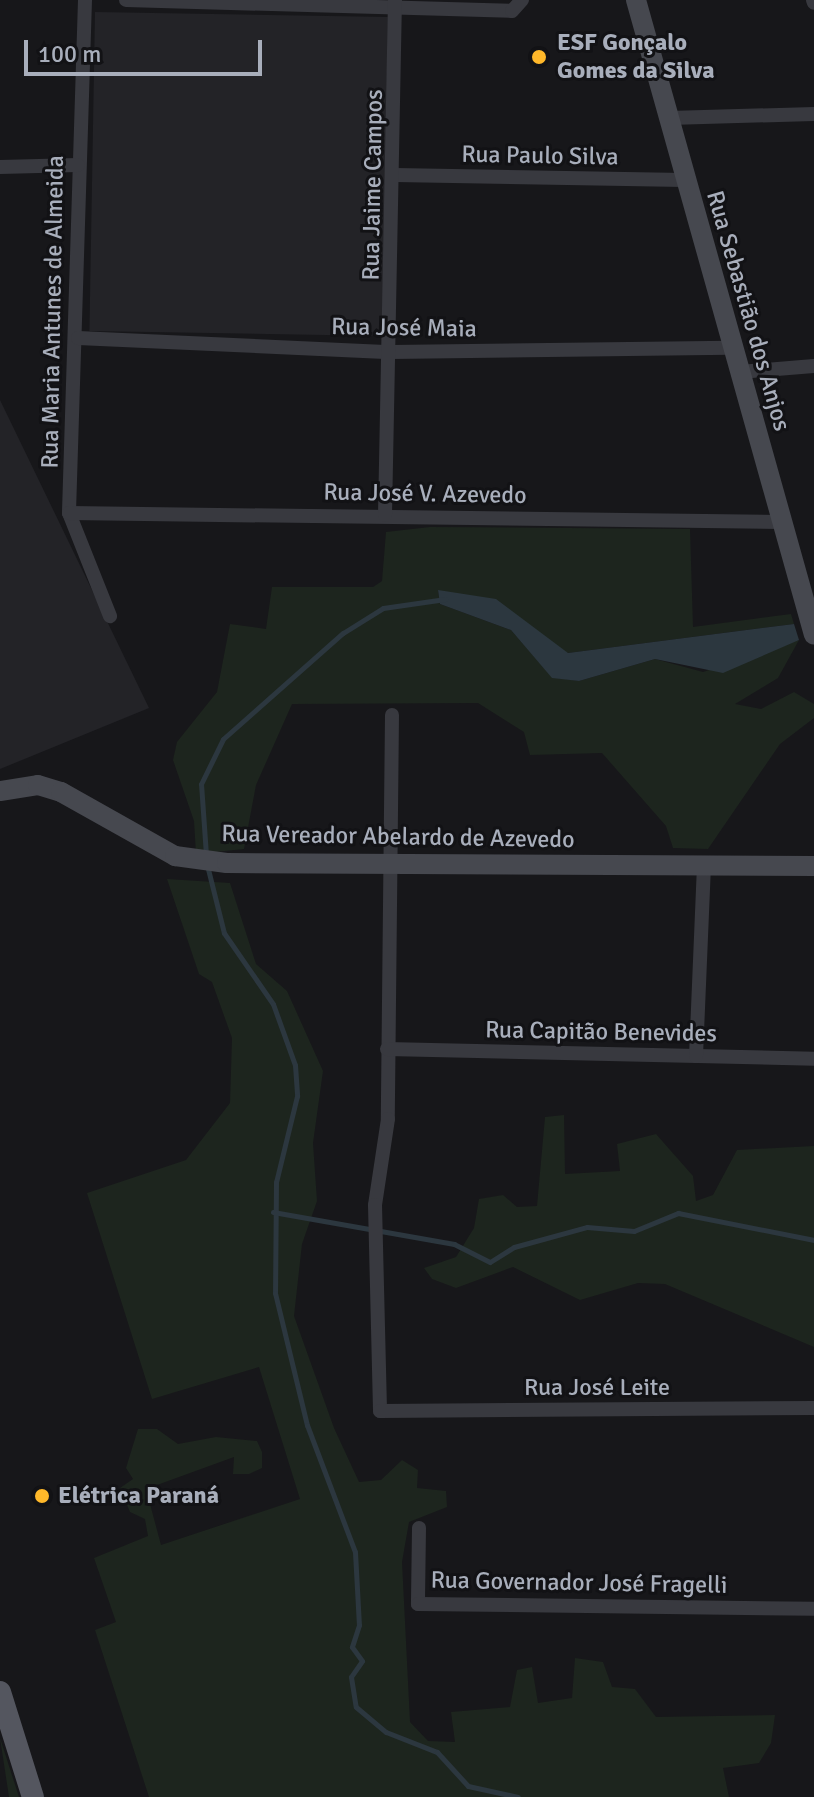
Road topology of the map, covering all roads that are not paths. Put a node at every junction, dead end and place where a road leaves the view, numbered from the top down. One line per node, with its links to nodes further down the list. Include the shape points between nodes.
1 (85, 0): 8 (street, Rua Maria Antunes de Almeida)
2 (126, 0): 4 (street)
3 (636, 0): 7 (street, Rua Sebastião dos Anjos)
4 (396, 4): 5 (street); 10 (street, Rua Jaime Campos)
5 (517, 6)
6 (814, 114): 7 (street)
7 (669, 118): 11 (street, Rua Sebastião dos Anjos)
8 (78, 165): 9 (street); 12 (street, Rua Maria Antunes de Almeida)
9 (0, 167)
10 (395, 175): 11 (street, Rua Paulo Silva); 14 (street, Rua Jaime Campos)
11 (684, 180): 13 (street, Rua Sebastião dos Anjos)
12 (78, 338): 14 (street, Rua José Maia); 17 (street, Rua Maria Antunes de Almeida)
13 (730, 348): 14 (street, Rua José Maia); 16 (street, Rua Sebastião dos Anjos)
14 (391, 352): 18 (street, Rua Jaime Campos)
15 (814, 366): 16 (street)
16 (739, 372): 19 (street, Rua Sebastião dos Anjos)
17 (69, 513): 18 (street, Rua José V. Azevedo); 20 (street, Rua Maria Antunes de Almeida)
18 (385, 515): 19 (street, Rua José V. Azevedo)
19 (780, 522): 21 (street, Rua Sebastião dos Anjos)
20 (110, 616)
21 (812, 627)
22 (392, 715): 24 (street)
23 (0, 791): 24 (street, Rua Vereador Abelardo de Azevedo, via 38,785 61,792 143,841 190,859)
24 (385, 862): 25 (street, Rua Vereador Abelardo de Azevedo); 27 (street)
25 (704, 866): 26 (street, Rua Vereador Abelardo de Azevedo); 28 (street)
26 (814, 866)
27 (387, 1049): 28 (street, Rua Capitão Benevides); 30 (street, Rua José Leite, via 388,1119 375,1219 380,1411)
28 (696, 1056): 29 (street, Rua Capitão Benevides)
29 (814, 1059)
30 (814, 1408)
31 (419, 1528): 32 (street, Rua Governador José Fragelli, via 418,1604)
32 (814, 1609)
33 (0, 1692): 34 (main road)
34 (33, 1797)

